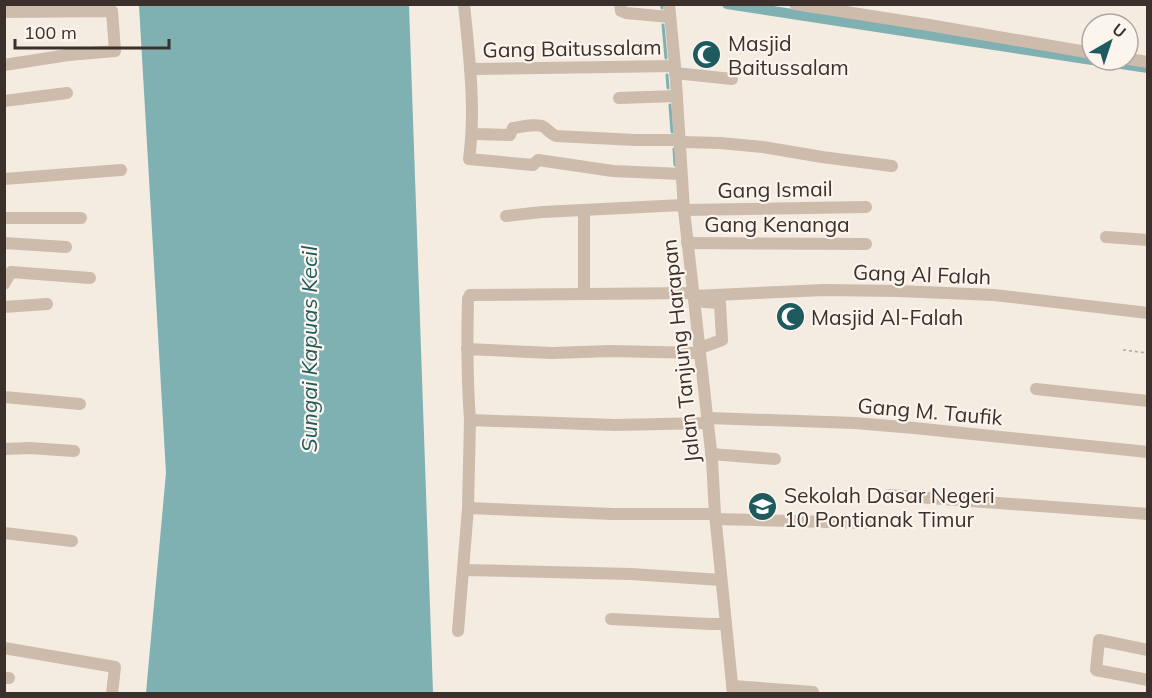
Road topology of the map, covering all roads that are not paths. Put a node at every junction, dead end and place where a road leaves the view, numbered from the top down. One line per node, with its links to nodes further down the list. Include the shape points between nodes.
1 (464, 4): 8 (street)
2 (620, 4): 5 (street, via 621,11 626,13)
3 (795, 4): 6 (street)
4 (4, 12): 7 (street, via 112,11 115,51)
5 (670, 12): 9 (street, Jalan Tanjung Harapan)
6 (1080, 51)
7 (4, 65)
8 (470, 69): 9 (street, Gang Baitussalam); 15 (street)
9 (675, 69): 10 (street, Gang Baitussalam); 12 (street, Jalan Tanjung Harapan)
10 (732, 79)
11 (67, 93): 14 (street)
12 (677, 96): 13 (street); 16 (street, Jalan Tanjung Harapan)
13 (619, 98)
14 (4, 101)
15 (472, 133): 16 (street, via 510,135 513,128 536,126 556,136); 19 (street, via 469,159 533,165 538,160 613,171)
16 (680, 141): 17 (street, via 763,147); 19 (street, Jalan Tanjung Harapan)
17 (892, 166)
18 (121, 170): 20 (street)
19 (681, 174): 21 (street, Jalan Tanjung Harapan)
20 (4, 179)
21 (683, 207): 22 (street, Gang Ismail); 23 (street, Gang Ismail); 30 (street, Jalan Tanjung Harapan)
22 (866, 207)
23 (584, 211): 24 (street, Gang Ismail); 35 (street)
24 (506, 216)
25 (4, 218): 26 (street)
26 (81, 218)
27 (1106, 237): 28 (street)
28 (1148, 240)
29 (4, 243): 32 (street)
30 (687, 243): 31 (street, Gang Kenanga); 36 (street, Jalan Tanjung Harapan)
31 (866, 244)
32 (66, 247)
33 (90, 278): 34 (street, via 11,272)
34 (4, 284)
35 (584, 293): 36 (street); 40 (street, via 470,295)
36 (694, 297): 39 (street, Gang Al Falah, via 824,290 898,291 994,295); 41 (street, Jalan Tanjung Harapan); 41 (street, via 720,303 722,340)
37 (47, 304): 38 (street)
38 (4, 307)
39 (1148, 313)
40 (467, 349): 41 (street, via 552,353); 46 (street)
41 (700, 351): 47 (street, Jalan Tanjung Harapan)
42 (1036, 390): 44 (street)
43 (4, 397): 45 (street)
44 (1148, 401)
45 (80, 404)
46 (470, 420): 47 (street, Gang M. Taufik, via 624,425); 54 (street)
47 (708, 421): 50 (street, Gang M. Taufik, via 855,423); 51 (street, Jalan Tanjung Harapan)
48 (4, 449): 49 (street)
49 (74, 451)
50 (1148, 452)
51 (711, 454): 52 (street); 56 (street, Jalan Tanjung Harapan)
52 (775, 459)
53 (889, 495): 55 (street)
54 (468, 508): 56 (street); 60 (street)
55 (1148, 514)
56 (716, 517): 57 (street); 61 (street, Jalan Tanjung Harapan)
57 (866, 522)
58 (4, 533): 59 (street)
59 (72, 542)
60 (463, 570): 61 (street); 64 (street)
61 (721, 580): 63 (street, Jalan Tanjung Harapan)
62 (611, 619): 63 (street)
63 (726, 624): 68 (street, Jalan Tanjung Harapan)
64 (458, 631)
65 (4, 648): 70 (street, via 115,667)
66 (1148, 650): 67 (street, via 1099,640 1096,670)
67 (1148, 680)
68 (733, 690): 69 (street)
69 (813, 692)
70 (112, 693)

